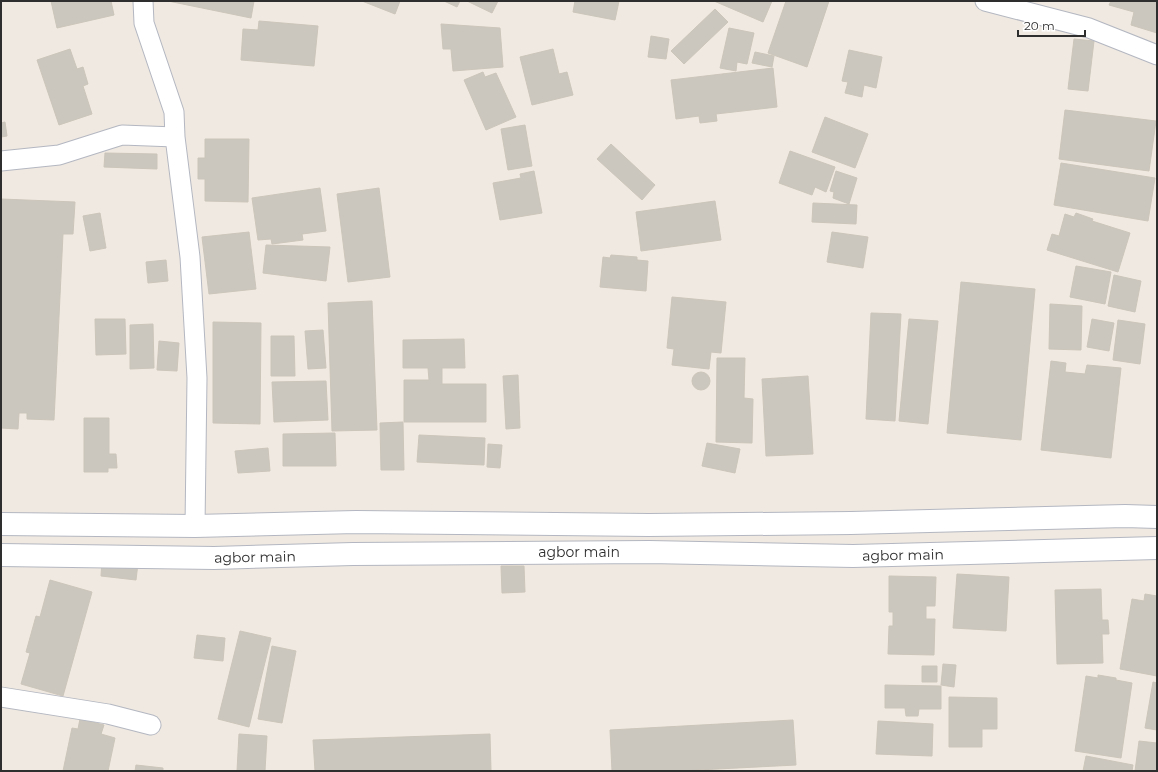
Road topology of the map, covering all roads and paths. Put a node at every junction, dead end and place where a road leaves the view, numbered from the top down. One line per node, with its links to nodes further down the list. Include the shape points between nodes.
1 (143, 1): 4 (street, via 144,23 174,112)
2 (985, 1): 3 (street, via 1088,28)
3 (1157, 54)
4 (175, 137): 5 (street, via 122,135 59,155); 8 (street, via 190,256 197,378)
5 (1, 161)
6 (1157, 517): 8 (main road, agbor main, via 672,525 356,522)
7 (1, 524): 8 (main road, agbor main)
8 (195, 526)
9 (1157, 548): 10 (main road, agbor main, via 853,556 649,552 353,554 214,558)
10 (1, 555)
11 (1, 697): 12 (street, via 108,714)
12 (151, 725)

